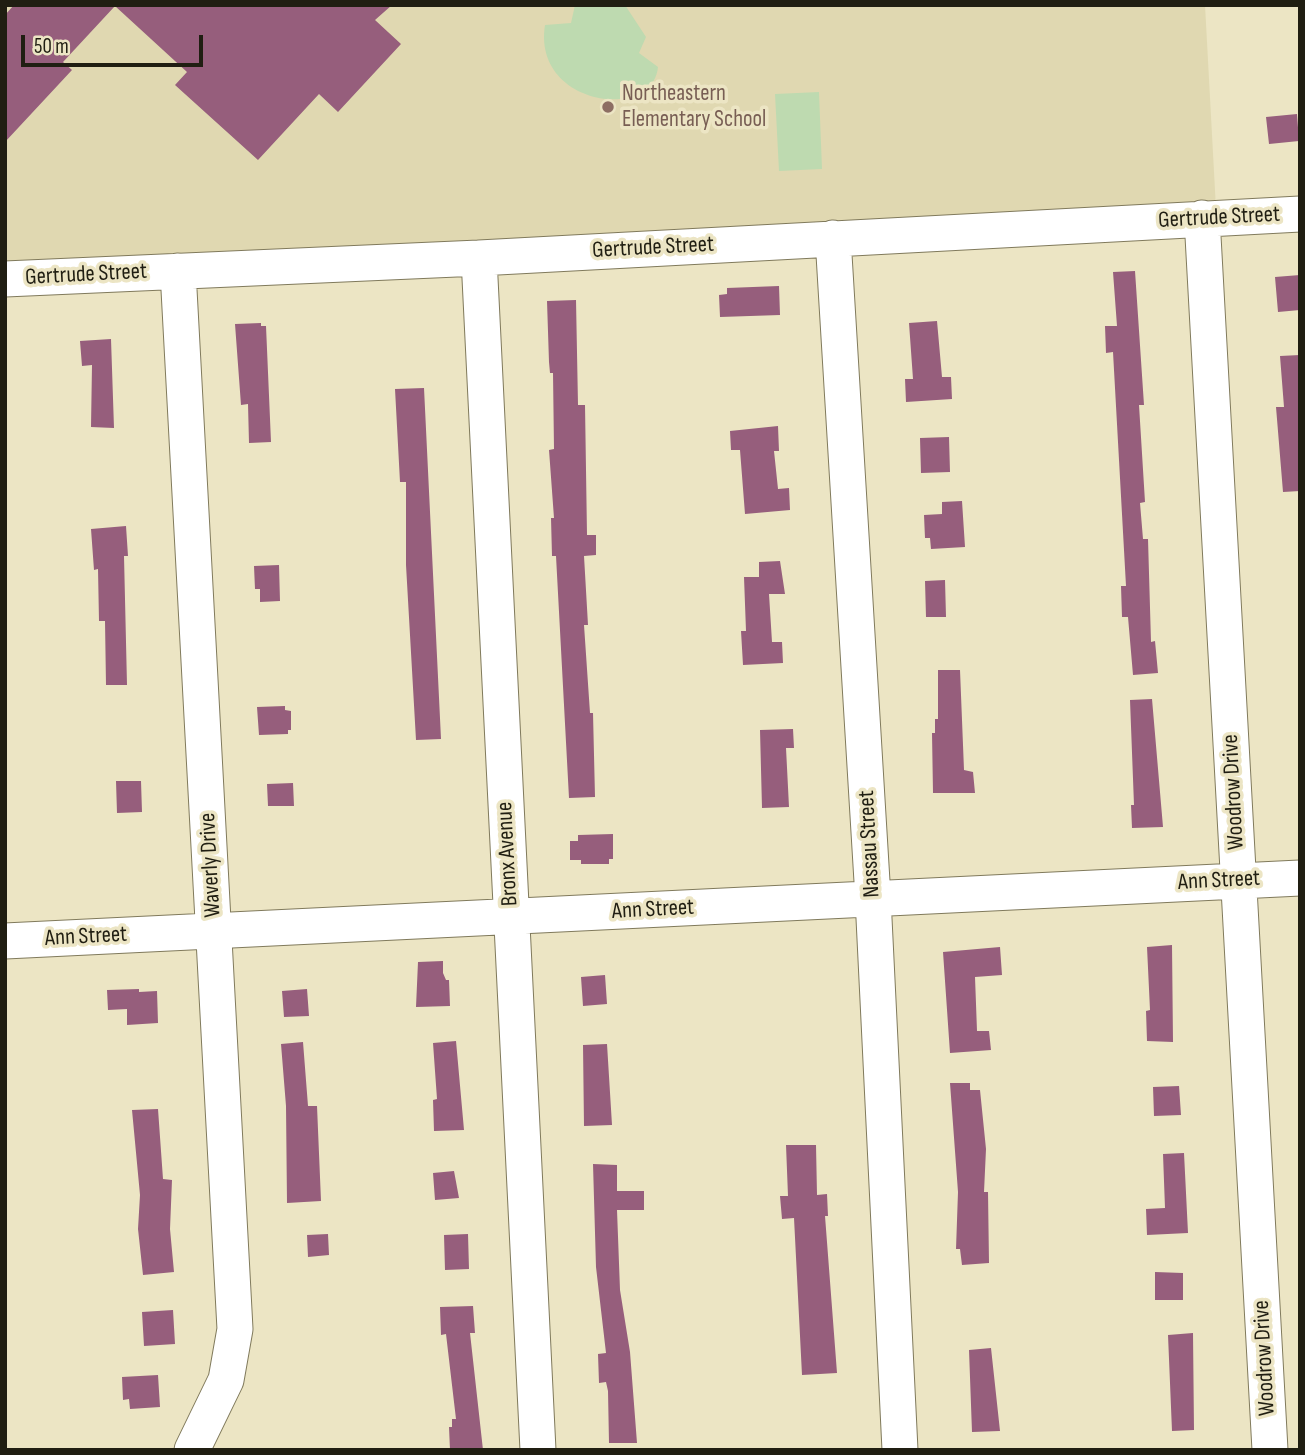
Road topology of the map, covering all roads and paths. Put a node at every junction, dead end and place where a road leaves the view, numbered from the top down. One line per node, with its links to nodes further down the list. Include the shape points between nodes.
1 (1300, 214): 2 (street, Gertrude Street)
2 (1202, 218): 3 (street, Gertrude Street); 8 (street, Woodrow Drive)
3 (834, 239): 4 (street, Gertrude Street); 9 (street, Nassau Street)
4 (479, 258): 5 (street, Gertrude Street); 10 (street, Bronx Avenue)
5 (178, 271): 6 (street, Gertrude Street); 11 (street, Waverly Drive)
6 (5, 279)
7 (1300, 878): 8 (street, Ann Street)
8 (1238, 880): 9 (street, Ann Street); 16 (street, Woodrow Drive)
9 (873, 898): 10 (street, Ann Street); 15 (street, Nassau Street)
10 (511, 917): 11 (street, Ann Street); 14 (street, Bronx Avenue)
11 (215, 931): 12 (street, Ann Street); 13 (street, Waverly Drive, via 235,1329 226,1380)
12 (5, 941)
13 (192, 1450)
14 (538, 1450)
15 (900, 1450)
16 (1270, 1450)

